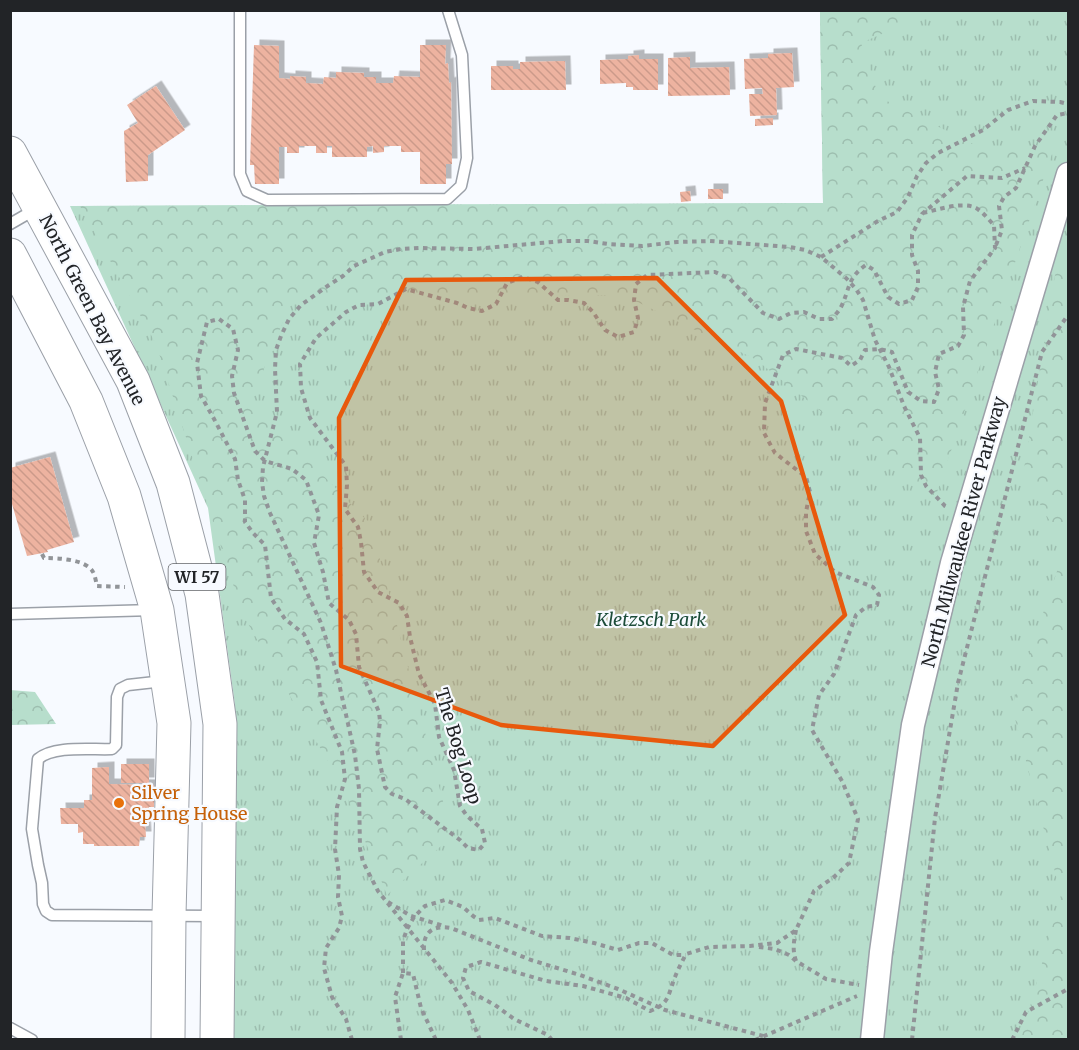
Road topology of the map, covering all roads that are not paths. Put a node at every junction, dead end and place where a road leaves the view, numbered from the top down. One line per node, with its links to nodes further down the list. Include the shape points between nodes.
1 (240, 10): 2 (lane, via 240,174 247,191 267,200 447,199 461,186 467,158 462,55)
2 (448, 10)
3 (10, 153): 5 (main road, North Green Bay Avenue / WI 57)
4 (1068, 174): 17 (street, North Milwaukee River Parkway, via 952,563 913,725)
5 (39, 207): 6 (lane); 12 (main road, North Green Bay Avenue / WI 57, via 133,381 173,483 202,594 220,724)
6 (10, 224)
7 (10, 255): 8 (main road, WI 57, via 86,401 124,496)
8 (157, 610): 9 (lane); 10 (main road, WI 57)
9 (10, 614)
10 (167, 680): 11 (main road, WI 57, via 174,723); 11 (lane, via 120,689 116,745 112,749 57,750 38,759 32,829 43,904 52,915)
11 (168, 915): 12 (lane); 15 (main road, WI 57)
12 (219, 916): 16 (main road, North Green Bay Avenue / WI 57)
13 (10, 1028): 14 (lane)
14 (32, 1040)
15 (168, 1040)
16 (217, 1040)
17 (872, 1040)

